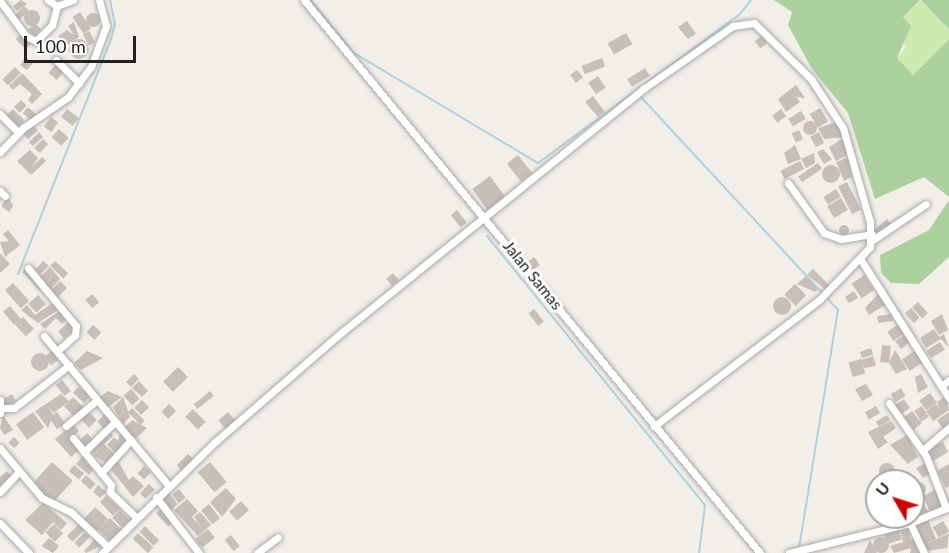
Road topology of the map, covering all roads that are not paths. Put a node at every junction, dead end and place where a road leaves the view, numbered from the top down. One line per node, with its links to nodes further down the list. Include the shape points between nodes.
1 (48, 0): 6 (street)
2 (73, 0): 6 (street)
3 (99, 0): 8 (street, via 106,17 104,36)
4 (304, 0): 14 (street, Jalan Samas)
5 (0, 1): 6 (street, via 26,36 36,41 52,25)
6 (57, 6)
7 (56, 60): 8 (street)
8 (79, 83): 10 (street)
9 (0, 114): 10 (street)
10 (18, 132): 11 (street)
11 (0, 152)
12 (788, 183): 15 (street, via 824,233 842,239)
13 (926, 204): 15 (street)
14 (486, 216): 15 (street, via 631,98 742,22 761,27 810,79 843,128); 29 (street, Jalan Samas); 38 (street, via 342,332)
15 (871, 238): 16 (street)
16 (861, 260): 22 (street); 29 (street, via 819,300)
17 (28, 268): 19 (street, via 76,326 75,335)
18 (44, 336): 19 (street)
19 (57, 351): 20 (street)
20 (69, 365): 24 (street); 26 (street, via 14,408)
21 (949, 380): 22 (street)
22 (941, 386): 23 (street)
23 (949, 398)
24 (97, 400): 27 (street); 28 (street)
25 (889, 403): 34 (street)
26 (1, 407)
27 (115, 422): 32 (street); 35 (street)
28 (66, 426)
29 (654, 426): 52 (street, Jalan Samas)
30 (949, 427): 34 (street)
31 (73, 438): 35 (street)
32 (131, 441): 36 (street); 38 (street)
33 (0, 448): 37 (street)
34 (923, 450): 41 (street)
35 (84, 452): 36 (street)
36 (101, 473): 42 (street, via 110,492)
37 (17, 474): 39 (street); 48 (street)
38 (168, 485): 40 (street)
39 (0, 492)
40 (156, 497): 42 (street); 50 (street)
41 (947, 508): 43 (street)
42 (136, 517): 48 (street)
43 (925, 518)
44 (0, 523): 49 (street)
45 (889, 529): 53 (street)
46 (912, 529): 54 (street)
47 (278, 537): 51 (street)
48 (105, 550)
49 (29, 553)
50 (199, 553)
51 (257, 553)
52 (760, 553)
53 (791, 553)
54 (924, 553)

